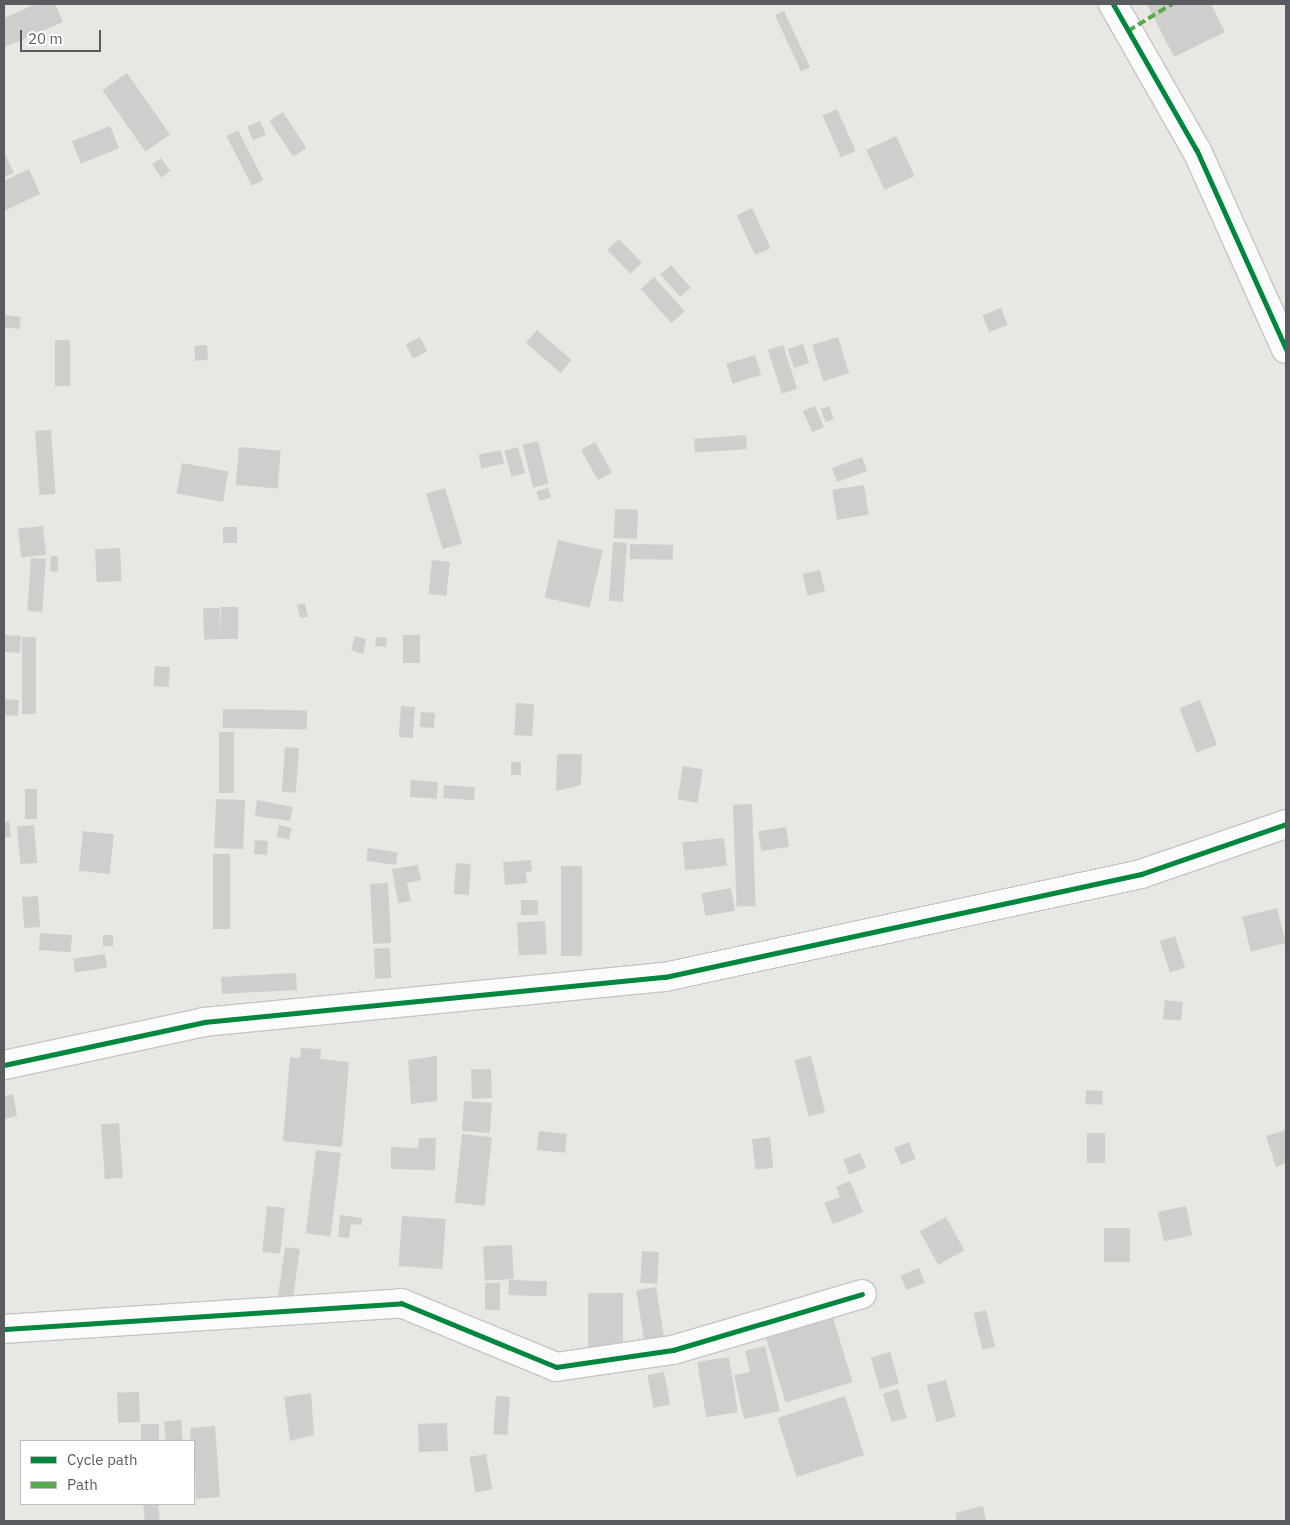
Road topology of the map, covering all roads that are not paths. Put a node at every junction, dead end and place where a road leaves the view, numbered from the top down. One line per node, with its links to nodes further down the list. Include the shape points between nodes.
1 (1113, 4): 2 (street, via 1197,151)
2 (1286, 349)
3 (1286, 824): 4 (street, via 1141,874 665,977 204,1022)
4 (4, 1065)
5 (862, 1294): 6 (street, via 673,1350 556,1367 401,1303)
6 (4, 1329)

